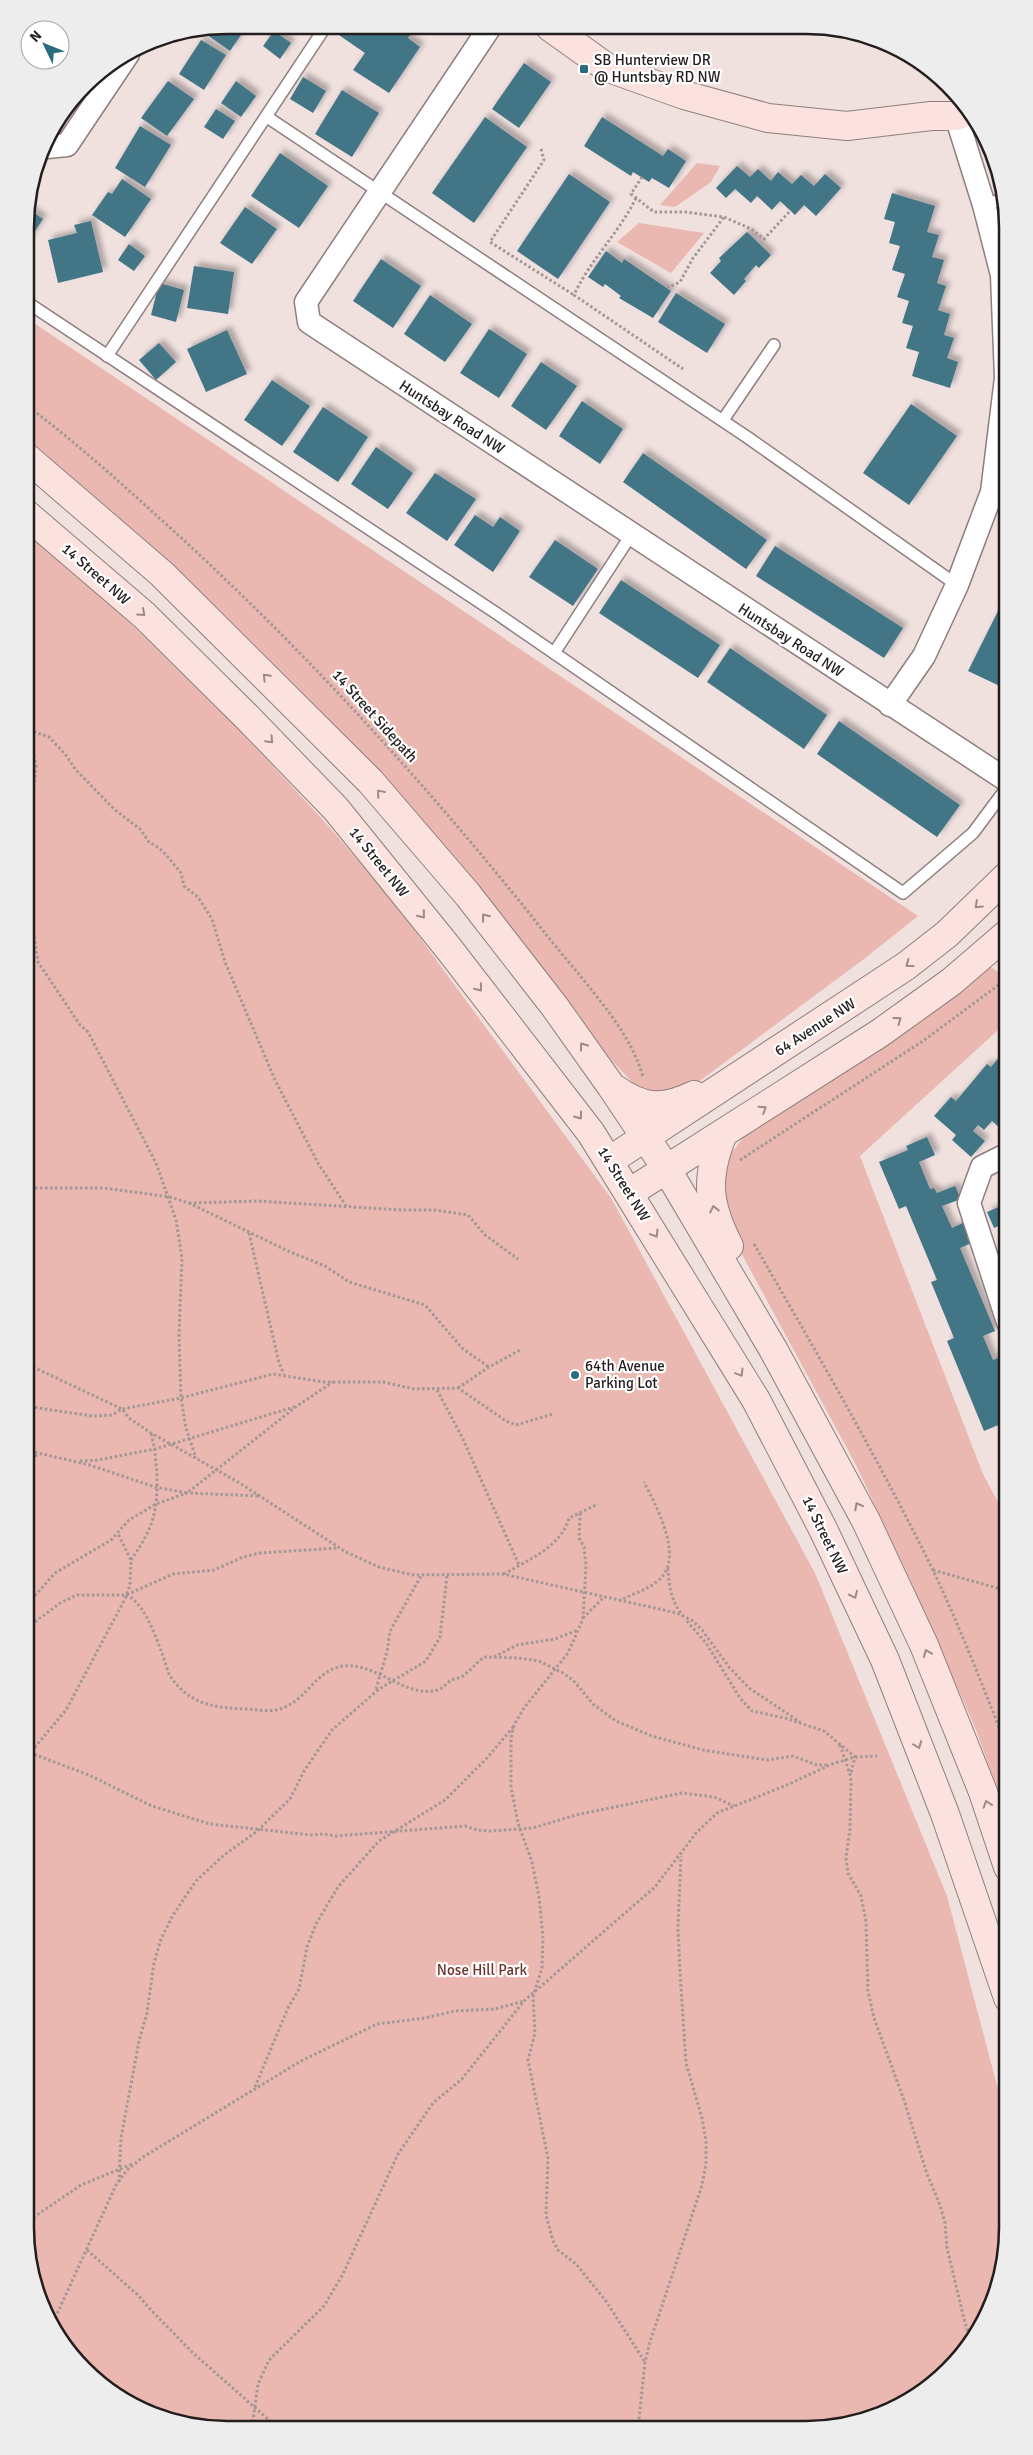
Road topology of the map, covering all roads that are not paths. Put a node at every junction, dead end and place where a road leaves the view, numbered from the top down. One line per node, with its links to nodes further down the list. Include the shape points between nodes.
1 (321, 34): 7 (lane)
2 (485, 34): 9 (street, Huntsbay Road NW)
3 (560, 34): 5 (main road, via 606,67 684,96 768,118 847,126)
4 (120, 66): 8 (street, via 68,145)
5 (962, 113)
6 (964, 116): 10 (street)
7 (267, 117): 9 (lane); 14 (lane)
8 (51, 147)
9 (378, 192): 15 (lane); 19 (street, Huntsbay Road NW, via 306,302 309,322)
10 (994, 202): 11 (street)
11 (999, 248)
12 (34, 307): 14 (lane)
13 (774, 345): 15 (lane)
14 (107, 356): 21 (lane)
15 (722, 420): 20 (lane)
16 (999, 435): 20 (street, via 992,492)
17 (34, 464): 28 (main road, one-way to 17, via 555,1007 468,895 370,781 162,574)
18 (34, 521): 32 (main road, 14 Street NW, one-way to 32, via 144,615 336,809 579,1116)
19 (631, 536): 21 (lane); 22 (street, Huntsbay Road NW)
20 (957, 585): 22 (street, via 924,656)
21 (554, 653): 24 (lane, via 903,892 973,833)
22 (890, 705): 23 (street, Huntsbay Road NW)
23 (999, 775)
24 (999, 798)
25 (999, 884): 27 (main road, 64 Avenue NW, one-way to 27, via 947,934 906,966)
26 (999, 941): 29 (main road, one-way to 26, via 880,1033 950,982)
27 (747, 1070): 28 (main road, via 666,1105 649,1106 626,1097); 30 (main road, 64 Avenue NW)
28 (611, 1086): 30 (main road)
29 (722, 1136): 33 (main road); 36 (main road, one-way to 29, via 771,1330 718,1225 709,1183)
30 (646, 1137): 32 (main road, 64 Avenue NW); 33 (main road)
31 (999, 1158): 35 (street, via 982,1167 968,1203)
32 (609, 1161): 34 (main road, 14 Street NW)
33 (666, 1168): 34 (main road); 36 (main road)
34 (629, 1193): 38 (main road, 14 Street NW, one-way to 38, via 756,1400 823,1529 872,1634 945,1814)
35 (999, 1295)
36 (773, 1349): 37 (main road, one-way to 36, via 924,1644 866,1520)
37 (999, 1840)
38 (999, 1972)

